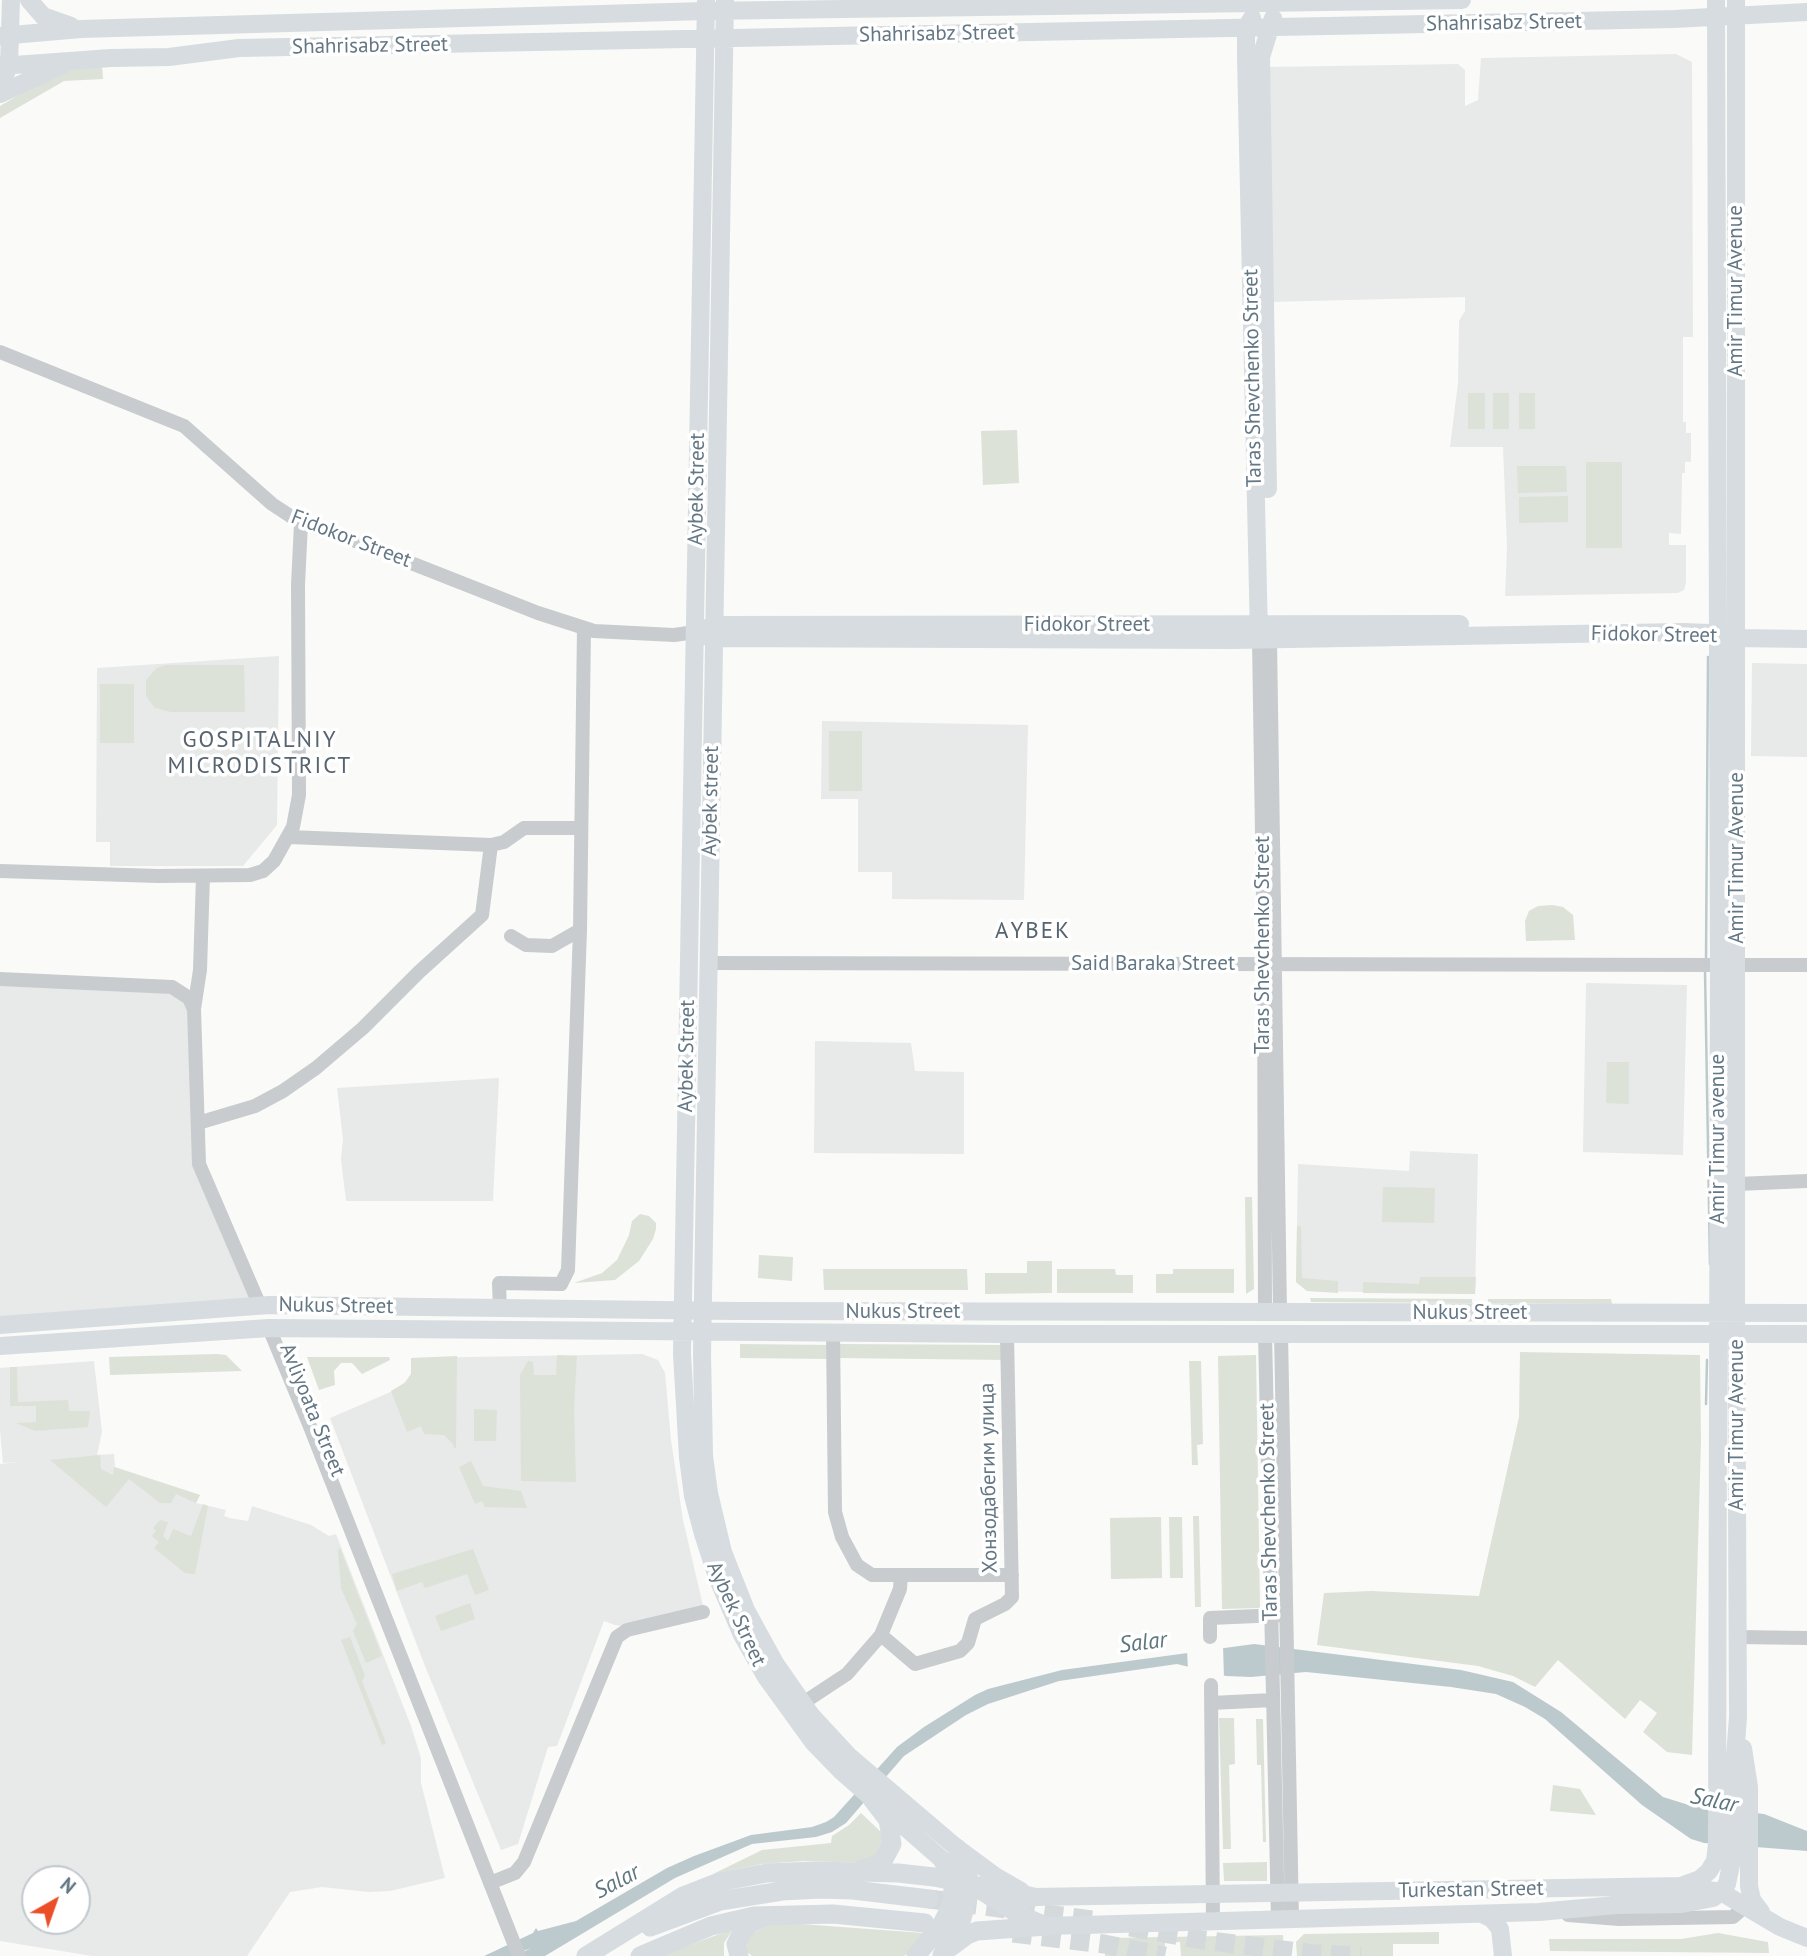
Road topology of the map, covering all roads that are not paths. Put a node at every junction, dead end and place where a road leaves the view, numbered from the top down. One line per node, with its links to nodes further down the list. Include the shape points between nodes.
1 (11, 0): 15 (main road)
2 (29, 0): 14 (main road, via 43,16)
3 (1462, 0): 4 (main road, Shahrisabz Street)
4 (1309, 1): 6 (main road, Shahrisabz Street)
5 (1260, 2): 6 (main road, Shahrisabz Street); 8 (main road, Shahrisabz Street); 13 (main road, Taras Shevchenko Street)
6 (1281, 2): 12 (main road, Taras Shevchenko Street)
7 (706, 6): 8 (main road, Shahrisabz Street); 14 (main road, Shahrisabz Street); 16 (main road, Aybek Street)
8 (725, 6): 17 (main road, Aybek Street)
9 (1716, 8): 10 (main road, Shahrisabz Street); 12 (main road, Shahrisabz Street); 25 (main road, Amir Timur Avenue)
10 (1736, 8): 11 (main road, Shahrisabz Street); 30 (main road, Amir Timur Avenue)
11 (1807, 12)
12 (1269, 27): 13 (main road, Shahrisabz Street); 28 (main road, Taras Shevchenko Street, via 1261,57)
13 (1246, 28): 17 (main road, Shahrisabz Street); 28 (main road, Taras Shevchenko Street)
14 (81, 29): 15 (main road, Shahrisabz Street)
15 (3, 32): 19 (main road)
16 (705, 39): 17 (main road, Shahrisabz Street); 18 (main road, Shahrisabz Street, via 239,48); 26 (main road, Aybek Street)
17 (724, 39): 27 (main road, Aybek Street)
18 (68, 62): 19 (main road, Shahrisabz Street); 21 (main road, Shahrisabz Street)
19 (4, 66): 20 (main road)
20 (0, 86)
21 (0, 94)
22 (0, 352): 23 (street, Fidokor Street, via 184,426 264,497)
23 (301, 523): 24 (street, Fidokor Street); 33 (street, via 299,795)
24 (584, 628): 26 (street, Fidokor Street, via 674,635); 32 (street)
25 (1716, 630): 28 (main road, Fidokor Street); 30 (main road, Fidokor Street); 41 (main road, Amir Timur Avenue)
26 (695, 632): 27 (main road, Fidokor Street); 53 (main road, Aybek Street)
27 (714, 632): 28 (main road, Fidokor Street); 39 (main road, Aybek street)
28 (1264, 632): 40 (street, Taras Shevchenko Street)
29 (1807, 639): 30 (main road)
30 (1736, 643): 31 (main road); 41 (main road, Amir Timur Avenue)
31 (1807, 649)
32 (579, 828): 34 (street, via 524,828); 37 (street)
33 (289, 837): 34 (street); 36 (street, via 274,861 257,874)
34 (492, 845): 47 (street, via 482,915 363,1028 283,1091 255,1106)
35 (0, 871): 36 (street)
36 (202, 876): 43 (street, Avliyoata Street)
37 (579, 930): 38 (street, via 559,944 539,947); 52 (street, via 568,1270 561,1284 499,1283)
38 (511, 936)
39 (708, 963): 40 (street, Said Baraka Street); 54 (main road, Aybek Street)
40 (1270, 965): 41 (street, Said Baraka Street); 55 (street, Taras Shevchenko Street)
41 (1728, 965): 42 (street, Said Baraka Street); 49 (main road, Amir Timur avenue); 50 (main road, Amir Timur Avenue)
42 (1807, 965)
43 (200, 976): 45 (street, via 188,986); 46 (street, Avliyoata Street)
44 (0, 979): 45 (street)
45 (172, 987): 46 (street, via 186,995)
46 (194, 1009): 47 (street, Avliyoata Street)
47 (198, 1123): 51 (street, Avliyoata Street, via 210,1168)
48 (1807, 1181): 50 (street)
49 (1717, 1184): 50 (main road); 56 (main road, Amir Timur avenue)
50 (1737, 1184): 57 (main road, Amir Timur Avenue)
51 (264, 1305): 52 (main road, Nukus Street); 59 (main road, Nukus Street); 60 (main road, Avliyoata Street)
52 (500, 1310): 53 (main road, Nukus Street)
53 (683, 1310): 54 (main road, Nukus Street); 62 (main road, Aybek Street)
54 (702, 1311): 55 (main road, Nukus Street); 61 (main road, Aybek Street)
55 (1272, 1313): 56 (main road, Nukus Street); 64 (main road, Taras Shevchenko Street)
56 (1717, 1313): 57 (main road, Nukus Street); 65 (main road, Amir Timur Avenue)
57 (1736, 1313): 58 (main road, Nukus Street); 66 (main road, Amir Timur Avenue)
58 (1807, 1313)
59 (0, 1325)
60 (274, 1328): 62 (main road, Nukus Street); 69 (main road, Nukus Street); 89 (street, Avliyoata Street)
61 (702, 1330): 62 (main road, Nukus Street); 63 (main road, Nukus Street); 81 (main road, Aybek Street, via 704,1455 717,1533 755,1629)
62 (682, 1331): 83 (main road, Aybek Street, via 689,1467 717,1577 742,1635 774,1689 820,1750)
63 (832, 1332): 67 (main road, Nukus Street); 70 (street, via 837,1523 847,1549 862,1569)
64 (1273, 1333): 65 (main road, Nukus Street); 67 (main road, Nukus Street); 73 (street, Taras Shevchenko Street)
65 (1717, 1333): 66 (main road, Nukus Street); 76 (main road, Amir Timur Avenue)
66 (1737, 1333): 68 (main road, Nukus Street); 77 (main road, Amir Timur Avenue)
67 (1007, 1334): 71 (street, Хонзодабегим улица)
68 (1807, 1334)
69 (0, 1346)
70 (901, 1575): 71 (street); 74 (street)
71 (1012, 1575): 74 (street, Хонзодабегим улица, via 1010,1599 975,1619 968,1643 960,1651 915,1664)
72 (703, 1612): 89 (street, via 627,1630 617,1637 524,1862 515,1873)
73 (1279, 1621): 75 (street, via 1210,1618); 80 (street, Taras Shevchenko Street)
74 (881, 1635): 81 (street, via 847,1674)
75 (1210, 1637)
76 (1718, 1637): 77 (main road); 85 (main road, Amir Timur Avenue)
77 (1737, 1637): 78 (street); 85 (main road, Amir Timur Avenue)
78 (1807, 1638)
79 (1211, 1685): 82 (street)
80 (1278, 1691): 82 (street); 94 (street, Taras Shevchenko Street)
81 (803, 1703): 83 (main road, Aybek Street)
82 (1211, 1703): 95 (street)
83 (861, 1778): 84 (main road, Aybek Street)
84 (878, 1792): 87 (main road, Aybek Street); 88 (highway, via 893,1839 890,1851 876,1865)
85 (1733, 1796): 86 (main road, Amir Timur Avenue); 86 (main road, Amir Timur Avenue)
86 (1732, 1853): 91 (main road, via 1705,1875); 92 (main road, Amir Timur Avenue); 93 (main road, Amir Timur Avenue)
87 (950, 1854): 90 (highway, via 966,1866); 96 (main road, Aybek Street)
88 (840, 1871): 90 (highway, via 898,1873); 114 (highway, via 767,1873 708,1886 671,1902)
89 (494, 1881): 108 (street, Avliyoata Street)
90 (962, 1883): 96 (highway); 102 (main road); 111 (highway, via 968,1899 961,1922); 118 (highway, via 948,1913)
91 (1681, 1886): 93 (main road, Turkestan Street); 94 (main road, Turkestan Street)
92 (1749, 1886): 98 (street); 104 (main road, Amir Timur Avenue, via 1752,1900)
93 (1721, 1892): 98 (main road); 99 (main road, Turkestan Street, via 1693,1903)
94 (1284, 1893): 95 (main road, Turkestan Street); 103 (street, Taras Shevchenko Street)
95 (1213, 1895): 96 (main road, Turkestan Street); 105 (street)
96 (1034, 1897): 102 (main road, via 1020,1905)
97 (929, 1899): 109 (highway, via 853,1890 773,1892 712,1904)
98 (1745, 1905): 99 (street, Turkestan Street, via 1733,1917 1619,1919); 104 (main road)
99 (1539, 1912): 101 (main road, Turkestan Street)
100 (772, 1914): 106 (highway, via 833,1914); 116 (highway, via 717,1924); 117 (highway, via 742,1932 736,1944)
101 (1482, 1914): 103 (main road, Turkestan Street); 119 (main road, via 1500,1929)
102 (1024, 1917): 107 (main road)
103 (1285, 1920): 105 (main road, Turkestan Street)
104 (1768, 1920): 110 (main road)
105 (1213, 1921): 107 (main road, Turkestan Street)
106 (925, 1923)
107 (1047, 1926): 111 (highway, via 973,1932)
108 (513, 1930): 112 (street, Avliyoata Street); 113 (street, Avliyoata Street)
109 (629, 1936): 114 (highway); 115 (highway, via 625,1947)
110 (1807, 1938)
111 (941, 1955)
112 (519, 1956)
113 (527, 1956)
114 (588, 1956)
115 (634, 1956)
116 (640, 1956)
117 (739, 1956)
118 (916, 1956)
119 (1503, 1956)

